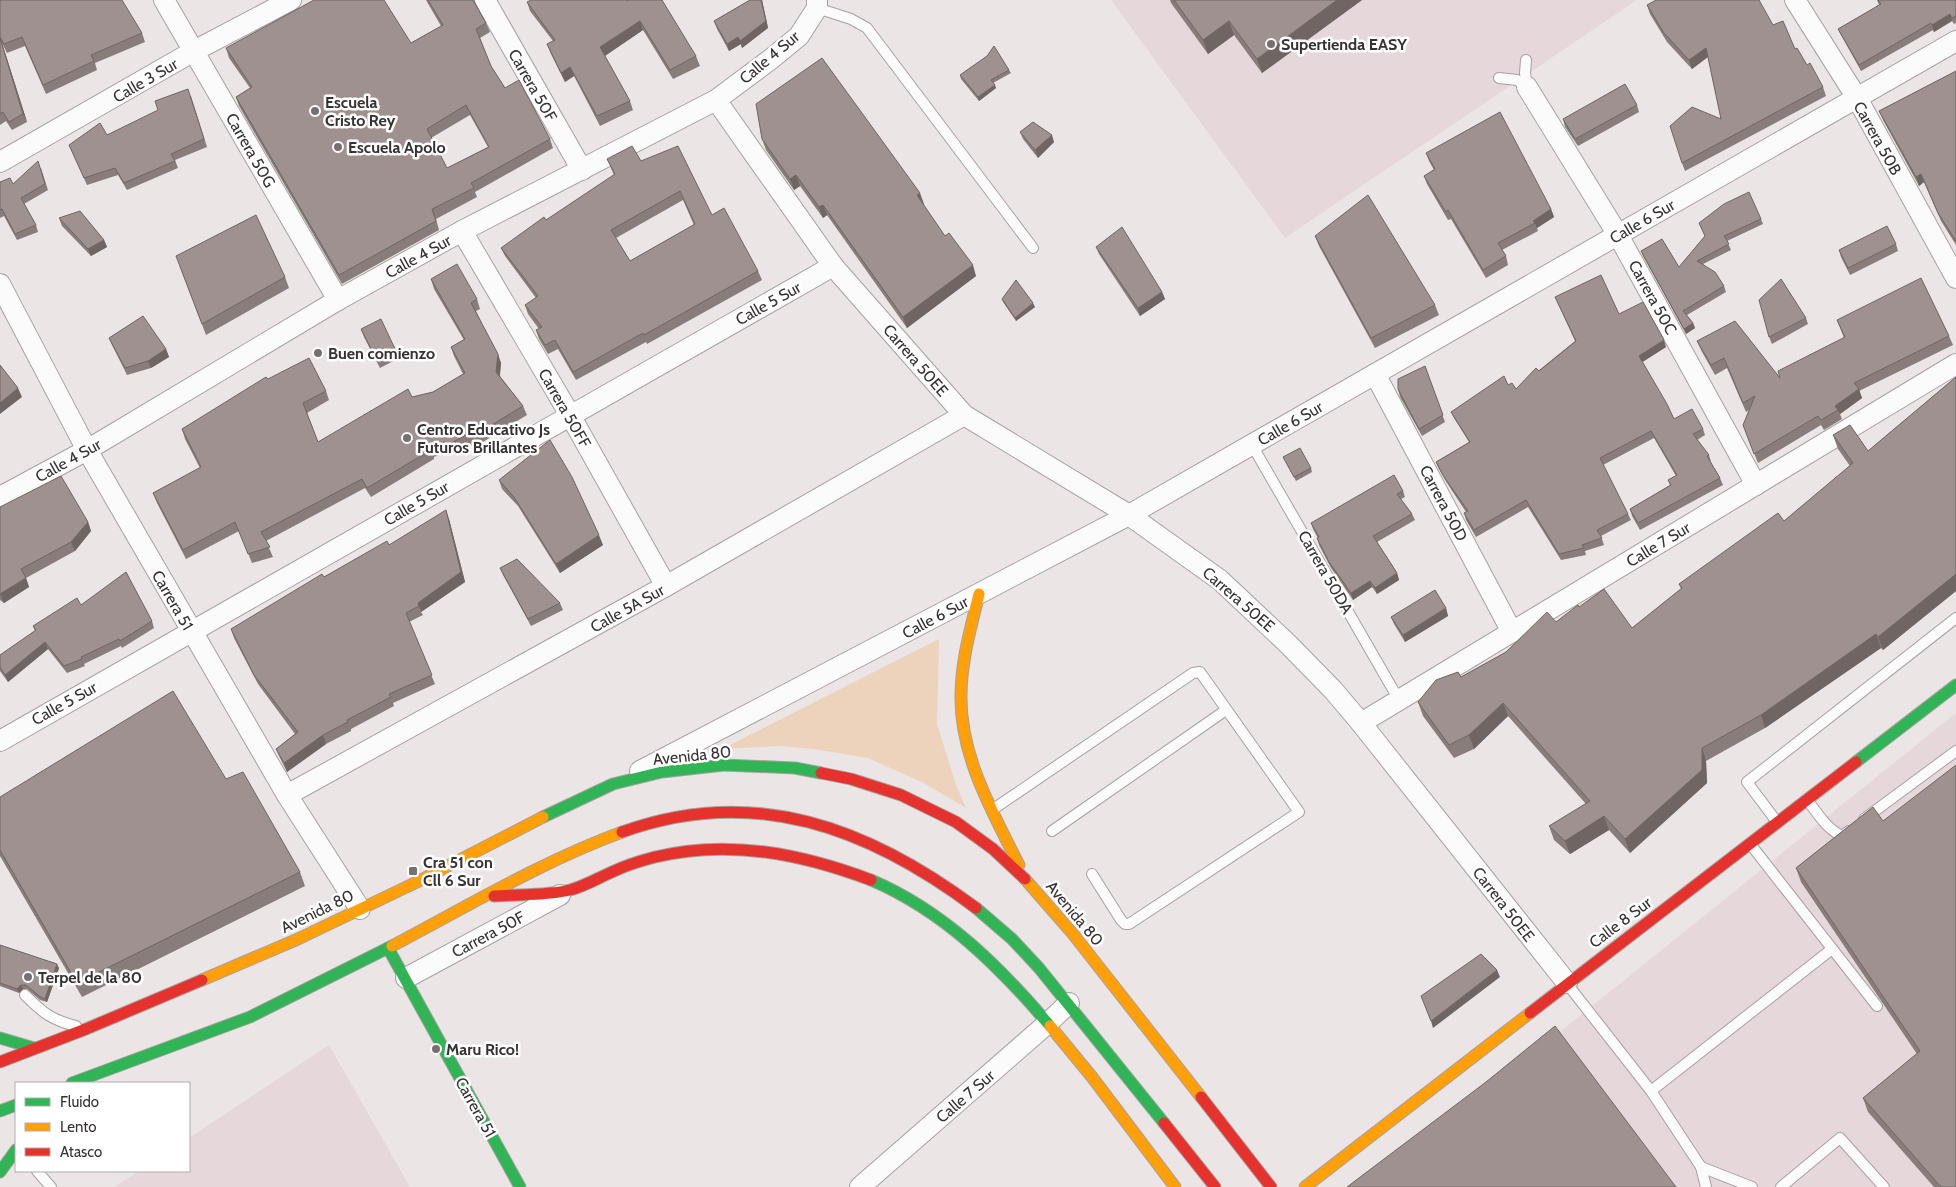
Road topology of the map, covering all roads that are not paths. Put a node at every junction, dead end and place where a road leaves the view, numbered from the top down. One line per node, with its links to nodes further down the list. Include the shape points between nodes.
1 (164, 0): 7 (street, Carrera 50G)
2 (291, 0): 7 (street, Calle 3 Sur)
3 (485, 0): 14 (street, Carrera 50F)
4 (1795, 0): 11 (street, Carrera 50B)
5 (817, 4): 12 (street, Calle 4 Sur, via 799,36); 17 (lane, via 867,28)
6 (1956, 41): 11 (street, Calle 6 Sur)
7 (194, 52): 13 (street, Calle 3 Sur); 21 (street, Carrera 50G)
8 (1526, 60): 10 (lane)
9 (1499, 78): 10 (lane, via 1517,80)
10 (1527, 87): 16 (street, Carrera 50C)
11 (1857, 98): 16 (street, Calle 6 Sur); 19 (street, Carrera 50B)
12 (716, 100): 14 (street, Calle 4 Sur); 18 (street, Carrera 50EE)
13 (0, 162)
14 (582, 170): 15 (street, Calle 4 Sur)
15 (462, 231): 21 (street, Calle 4 Sur); 25 (street, Carrera 50FF)
16 (1618, 235): 23 (street, Calle 6 Sur); 28 (street, Carrera 50C)
17 (1033, 248)
18 (833, 266): 24 (street, Carrera 50EE); 25 (street, Calle 5 Sur)
19 (1956, 278)
20 (0, 284): 27 (street, Carrera 51)
21 (338, 300): 27 (street, Calle 4 Sur)
22 (1956, 364): 28 (street, Calle 7 Sur)
23 (1375, 374): 26 (street, Calle 6 Sur); 35 (street, Carrera 50D)
24 (964, 414): 30 (street, Carrera 50EE); 31 (street, Calle 5A Sur)
25 (570, 415): 31 (street, Carrera 50FF); 34 (street, Calle 5 Sur)
26 (1252, 445): 30 (street, Calle 6 Sur); 37 (lane, Carrera 50DA)
27 (87, 450): 29 (street, Calle 4 Sur); 34 (street, Carrera 51)
28 (1756, 485): 35 (street, Calle 7 Sur)
29 (0, 497)
30 (1129, 516): 32 (street, Calle 6 Sur); 39 (street, Carrera 50EE, via 1220,580 1314,670)
31 (666, 586): 43 (street, Calle 5A Sur)
32 (979, 594): 42 (street, Calle 6 Sur); 45 (main road, via 964,661 961,711 969,753)
33 (1956, 618): 46 (lane, via 1748,782)
34 (192, 631): 40 (street, Calle 5 Sur); 43 (street, Carrera 51)
35 (1512, 632): 37 (street, Calle 7 Sur)
36 (1956, 684): 44 (main road, Calle 8 Sur)
37 (1399, 700): 39 (street, Calle 7 Sur)
38 (1226, 710): 45 (lane, via 1204,676 1200,672 1192,673); 47 (lane); 49 (lane, via 1299,812 1129,924 1121,920)
39 (1361, 723): 57 (street, Carrera 50EE)
40 (0, 741)
41 (1956, 751): 44 (lane, via 1842,836 1820,817)
42 (613, 784): 50 (main road, Avenida 80, via 662,772 724,765 795,768 851,779 901,795 956,822 993,849); 53 (main road, Avenida 80)
43 (287, 795): 53 (street, Carrera 51)
44 (1807, 800): 46 (main road, Calle 8 Sur)
45 (992, 811): 50 (main road)
46 (1778, 823): 48 (main road, Calle 8 Sur)
47 (1052, 831)
48 (1750, 844): 55 (lane); 57 (main road, Calle 8 Sur)
49 (1092, 874)
50 (1028, 882): 81 (main road, Avenida 80, via 1079,942)
51 (570, 890): 52 (main road); 56 (street, Carrera 50F); 61 (main road, via 619,868 667,854 720,848 779,853 832,866 878,883 930,911 1010,981)
52 (480, 898): 54 (main road); 59 (main road, via 568,854 618,834 672,818 718,812 811,822 877,847 942,884 997,926 1034,962)
53 (360, 909): 62 (main road, Avenida 80, via 298,939)
54 (388, 948): 56 (main road, Carrera 51); 66 (main road, via 250,1016)
55 (1832, 949): 60 (lane); 69 (lane)
56 (406, 978): 77 (main road, Carrera 51)
57 (1567, 983): 69 (lane, Carrera 50EE); 82 (main road, Calle 8 Sur)
58 (25, 995): 62 (lane, via 41,1012 56,1021)
59 (1068, 1003): 61 (street, Calle 7 Sur); 80 (main road)
60 (1877, 1006)
61 (1048, 1023): 78 (street, Calle 7 Sur); 79 (main road)
62 (86, 1029): 64 (main road, Avenida 80)
63 (0, 1038): 64 (main road)
64 (34, 1048): 65 (main road, Avenida 80)
65 (0, 1062)
66 (132, 1062): 67 (main road); 68 (main road)
67 (75, 1082)
68 (98, 1082)
69 (1651, 1091): 73 (lane, Carrera 50EE)
70 (15, 1104): 71 (main road)
71 (0, 1111)
72 (15, 1151): 74 (main road)
73 (1701, 1167): 83 (lane, Carrera 50EE); 84 (lane)
74 (0, 1172)
75 (38, 1172): 76 (lane)
76 (51, 1187)
77 (520, 1187)
78 (860, 1187)
79 (1175, 1187)
80 (1215, 1187)
81 (1271, 1187)
82 (1305, 1187)
83 (1706, 1187)
84 (1752, 1187)
85 (1782, 1187): 86 (lane, via 1840,1138)
86 (1884, 1187)

